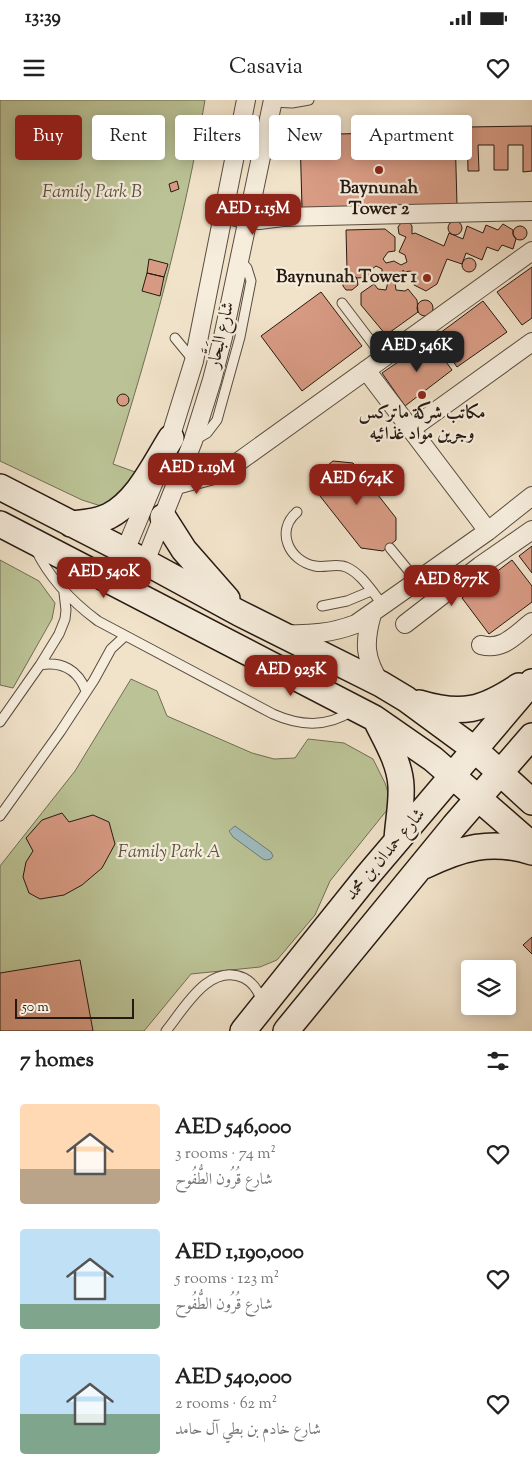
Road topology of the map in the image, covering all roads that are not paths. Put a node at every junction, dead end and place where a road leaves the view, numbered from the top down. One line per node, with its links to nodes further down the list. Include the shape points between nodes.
1 (246, 100): 4 (street, شارع البَحَّار)
2 (309, 100): 3 (lane, via 292,103)
3 (273, 101): 5 (street, شارع البَحَّار)
4 (227, 197): 5 (street); 7 (street, شارع البَحَّار)
5 (250, 210): 6 (street, via 272,219); 7 (street); 16 (street, شارع البَحَّار, via 220,345)
6 (532, 211)
7 (224, 214): 13 (street, شارع البَحَّار)
8 (532, 251): 12 (street)
9 (342, 303): 12 (lane)
10 (175, 338): 13 (lane)
11 (532, 342): 15 (street)
12 (382, 357): 14 (street)
13 (194, 361): 16 (street, شارع البَحَّار)
14 (366, 370): 15 (street); 18 (street, via 234,466)
15 (411, 429): 27 (street)
16 (182, 440): 17 (street, شارع البَحَّار); 25 (street, via 130,500 108,516); 30 (street, شارع البَحَّار)
17 (186, 458): 18 (street); 19 (street, شارع البَحَّار)
18 (210, 475): 19 (street)
19 (176, 485): 23 (street, شارع البَحَّار)
20 (0, 487): 25 (street)
21 (532, 496): 27 (street)
22 (296, 512): 34 (lane, via 286,524 285,532 286,540 297,557 317,566 345,567)
23 (163, 517): 30 (street, شارع البَحَّار); 38 (street, via 184,550)
24 (0, 524): 28 (street)
25 (71, 524): 30 (street)
26 (532, 530): 32 (street)
27 (488, 531): 31 (street)
28 (31, 539): 35 (lane); 50 (street)
29 (390, 548): 33 (lane)
30 (135, 556): 38 (street)
31 (446, 559): 32 (street); 33 (street)
32 (480, 566): 40 (street)
33 (417, 581): 37 (street)
34 (371, 591): 36 (lane, via 347,601); 37 (lane)
35 (64, 593): 42 (lane, via 98,621); 44 (lane, via 66,610 62,627)
36 (322, 606)
37 (378, 610): 41 (street, via 338,631); 47 (street, via 368,629 366,643 372,672)
38 (239, 613): 41 (street)
39 (532, 622): 43 (street, via 504,644 497,647)
40 (405, 624)
41 (281, 633): 47 (street)
42 (125, 636): 48 (lane, via 111,649); 50 (lane, via 290,722 320,724)
43 (480, 645)
44 (40, 665): 48 (lane, via 57,664 72,670); 51 (lane)
45 (532, 678): 49 (street, via 502,698 467,710 433,707)
46 (532, 682): 53 (street, شارع حمدان بن محمد)
47 (381, 684): 49 (street)
48 (86, 691): 58 (lane)
49 (406, 699): 53 (street)
50 (365, 713): 55 (street); 59 (street, via 391,751 398,771 401,785)
51 (0, 722)
52 (532, 736): 54 (street, شارع حمدان بن محمد)
53 (474, 749): 54 (street); 55 (street, شارع حمدان بن محمد)
54 (501, 773): 56 (street, شارع حمدان بن محمد); 57 (street)
55 (453, 776): 56 (street); 59 (street, شارع حمدان بن محمد)
56 (478, 799): 60 (street); 62 (street, شارع حمدان بن محمد)
57 (532, 802)
58 (0, 816)
59 (397, 840): 63 (street, شارع حمدان بن محمد)
60 (532, 845)
61 (532, 852): 62 (street, via 484,846 462,850)
62 (420, 868): 66 (street, شارع حمدان بن محمد)
63 (264, 1006): 64 (lane, via 256,987 248,980 227,974 203,985); 65 (street, شارع حمدان بن محمد)
64 (166, 1031)
65 (243, 1031)
66 (286, 1031)

